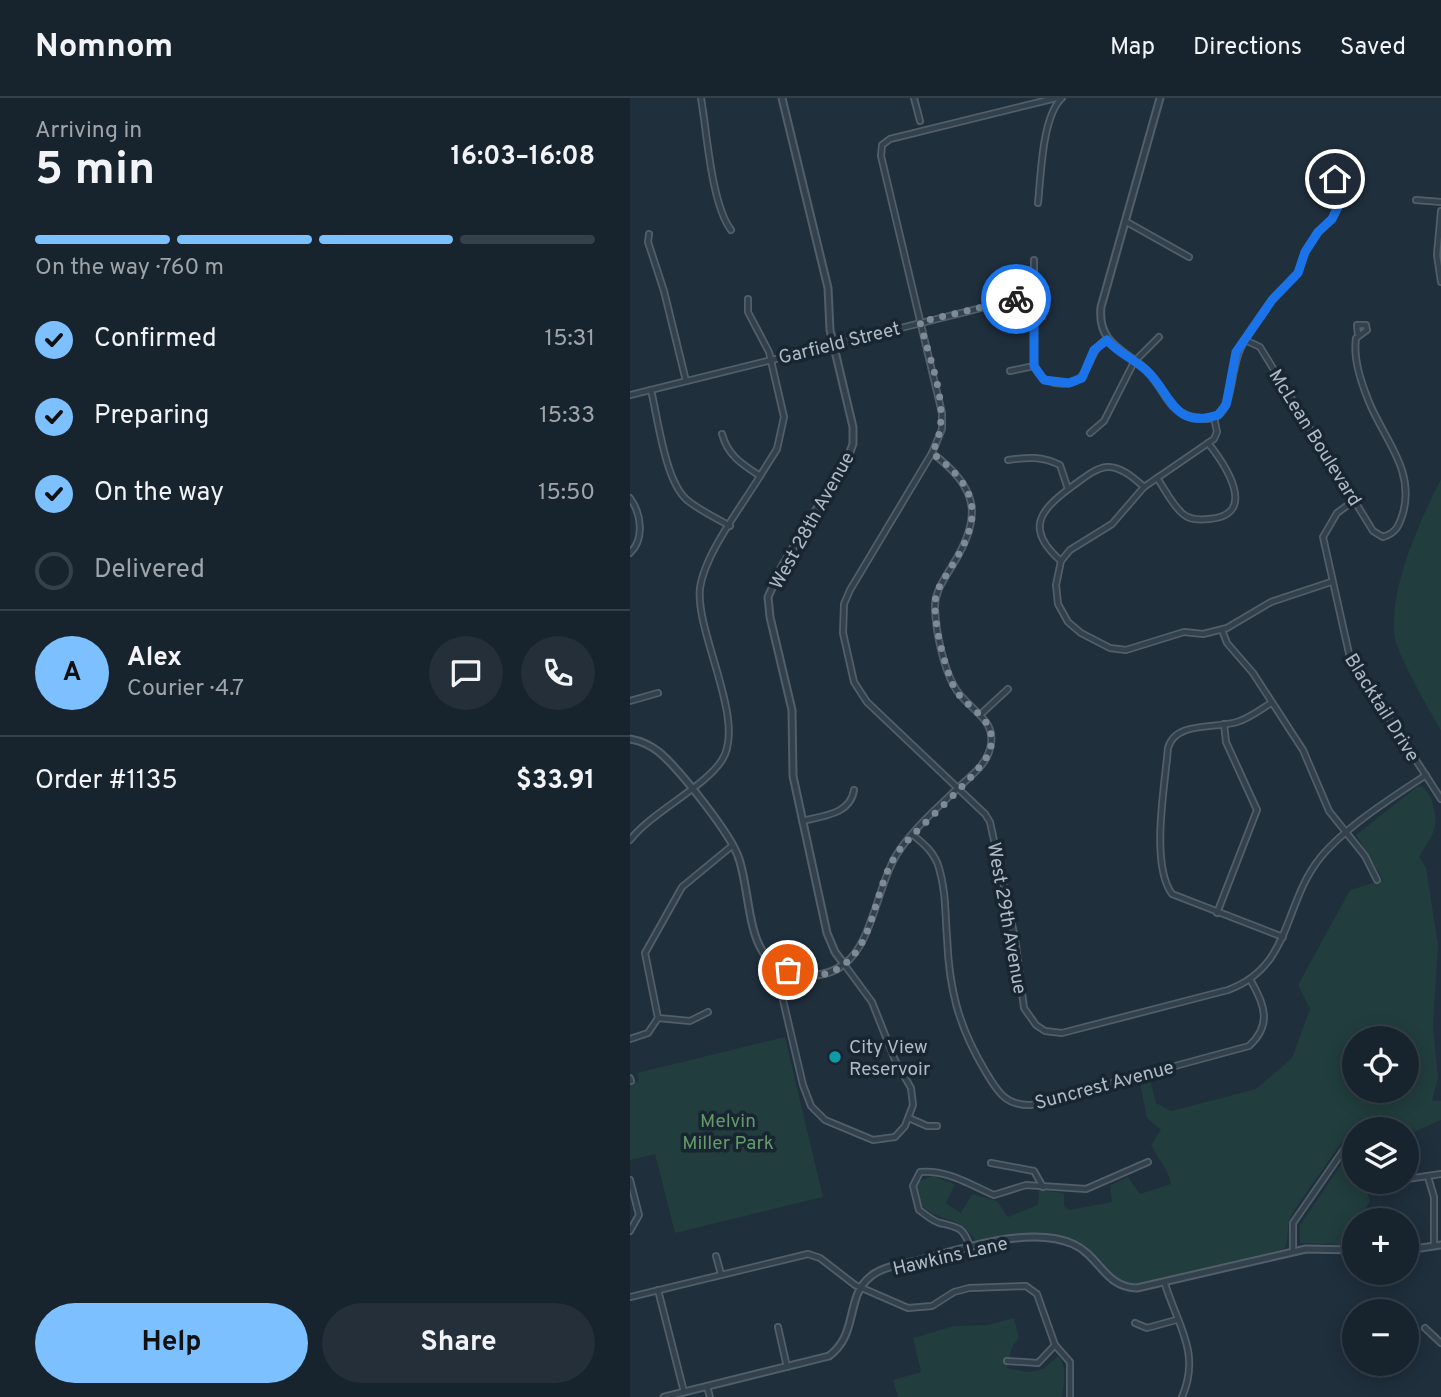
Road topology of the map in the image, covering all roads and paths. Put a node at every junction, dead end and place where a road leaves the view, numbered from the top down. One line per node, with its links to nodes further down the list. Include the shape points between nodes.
1 (701, 98): 14 (street, via 712,169 724,221)
2 (782, 98): 26 (street, West 28th Avenue, via 828,288)
3 (914, 98): 7 (street)
4 (1056, 98): 21 (street, West 29th Avenue, via 890,139 883,145 881,156)
5 (1062, 98): 10 (street, via 1048,126)
6 (1160, 98): 13 (street)
7 (920, 121)
8 (1416, 200): 9 (street)
9 (1441, 202)
10 (1038, 203)
11 (1336, 206): 11 (street, via 1323,189 1335,179 1343,191); 25 (street, via 1332,219 1309,245 1298,273 1272,300)
12 (1441, 211): 18 (street, via 1437,255)
13 (1125, 220): 16 (street); 24 (street, via 1101,307)
14 (731, 230)
15 (649, 234): 31 (street, via 648,245)
16 (1189, 257)
17 (1034, 260): 19 (street)
18 (1441, 282)
19 (1034, 295): 21 (street, Garfield Street); 29 (street)
20 (748, 299): 27 (street, via 748,312)
21 (920, 322): 26 (street, Garfield Street); 38 (street, West 29th Avenue, via 942,413 942,429)
22 (1358, 335): 45 (street, McLean Boulevard, via 1356,362 1368,401 1390,439 1406,486 1396,531 1383,537 1373,531)
23 (1159, 337): 28 (street)
24 (1107, 340): 28 (street); 29 (street, via 1094,350 1087,373 1076,381 1044,380)
25 (1245, 340): 34 (street, via 1234,358 1226,405); 45 (street, McLean Boulevard, via 1259,347)
26 (834, 344): 27 (street, Garfield Street); 63 (street, West 28th Avenue, via 852,417 853,444 768,597 792,710 792,763)
27 (772, 359): 31 (street, Garfield Street); 40 (street, via 784,429)
28 (1134, 362): 34 (street, via 1152,376 1174,408 1197,418); 35 (street, via 1104,421)
29 (1034, 366): 30 (street)
30 (1010, 371)
31 (686, 381): 32 (street, Garfield Street)
32 (651, 390): 33 (street, Garfield Street); 46 (street, via 679,491)
33 (630, 395)
34 (1214, 417): 37 (street, via 1217,432)
35 (1090, 433)
36 (722, 434): 40 (street, via 735,459)
37 (1208, 443): 41 (street); 41 (street, via 1235,489 1228,513 1212,519 1190,518 1179,511)
38 (932, 453): 55 (street, via 965,483 972,500 968,540 934,597 954,688); 60 (street, West 29th Avenue, via 850,590 841,619 859,693)
39 (1008, 460): 43 (street, via 1038,456 1054,461 1060,465)
40 (760, 475): 46 (street)
41 (1157, 478): 42 (street)
42 (1144, 487): 43 (street, via 1108,467 1094,471); 48 (street, via 1112,524 1070,550)
43 (1068, 490): 48 (street, via 1043,510 1040,523 1041,535)
44 (630, 498): 47 (street, via 640,533)
45 (1356, 499): 49 (street, Blacktail Drive, via 1337,513 1324,537)
46 (730, 526): 59 (street, via 706,567 700,594 726,711 728,741 717,767)
47 (630, 553)
48 (1061, 561): 50 (street, via 1056,594 1062,612 1075,629 1110,648 1126,650 1184,632)
49 (1331, 582): 50 (street, via 1271,603); 58 (street, Blacktail Drive, via 1350,659)
50 (1222, 630): 54 (street)
51 (1008, 689): 55 (street)
52 (658, 693): 53 (street)
53 (630, 701)
54 (1271, 703): 56 (street, via 1238,722); 64 (street, via 1306,755 1329,811)
55 (981, 714): 60 (street, via 990,729 989,751)
56 (1224, 724): 69 (street, via 1226,742 1257,810); 69 (street, via 1182,732 1169,743 1161,839 1170,892)
57 (630, 739): 59 (street, via 660,753)
58 (1426, 775): 62 (street, Blacktail Drive); 64 (street, West 29th Avenue)
59 (690, 788): 66 (street); 67 (street)
60 (957, 789): 65 (street); 73 (street, West 29th Avenue, via 985,814 993,833 1018,956 1021,997 1029,1018 1045,1031 1062,1033)
61 (854, 790): 63 (street, via 852,801 840,811)
62 (1441, 799)
63 (802, 821): 71 (street, West 28th Avenue, via 827,933)
64 (1347, 834): 68 (street); 70 (street, West 29th Avenue, via 1317,863)
65 (914, 835): 71 (street, via 895,856 860,944); 73 (street, Suncrest Avenue, via 939,866 961,1029 996,1091 1012,1103 1031,1105 1249,1046 1265,1021 1262,999)
66 (630, 840)
67 (733, 845): 72 (street, via 758,942 770,959); 75 (street, via 682,887 649,942 646,963)
68 (1377, 880)
69 (1217, 913): 70 (street)
70 (1283, 937): 73 (street, West 29th Avenue, via 1269,964)
71 (844, 964): 72 (street, via 817,976); 77 (street, West 28th Avenue, via 872,1002 911,1088)
72 (788, 970): 77 (street, via 783,1000 811,1105 825,1120 880,1141 895,1136)
73 (1251, 981)
74 (708, 1012): 75 (street, via 690,1021)
75 (658, 1018): 76 (street, via 648,1033)
76 (630, 1039)
77 (909, 1118): 78 (street)
78 (937, 1126)
79 (1342, 1152): 92 (street, via 1297,1215 1291,1232)
80 (1147, 1162): 86 (street, via 1086,1189)
81 (991, 1163): 86 (street, via 1034,1171)
82 (1441, 1174): 83 (street)
83 (1428, 1177): 84 (street); 88 (street)
84 (1419, 1178)
85 (630, 1180): 87 (street, via 639,1209)
86 (1043, 1187): 89 (street, via 1026,1185 994,1195 950,1175 920,1172 913,1186 919,1210 960,1229)
87 (630, 1231)
88 (1437, 1245): 90 (street)
89 (970, 1247): 95 (street, Hawkins Lane, via 1007,1240 1058,1240 1086,1252 1117,1284 1137,1288); 96 (street, Hawkins Lane, via 881,1271)
90 (1419, 1248)
91 (1342, 1249): 92 (street, Hawkins Lane)
92 (1293, 1251): 95 (street, Hawkins Lane)
93 (716, 1256): 94 (street)
94 (721, 1274): 96 (street, via 808,1254); 97 (street)
95 (1165, 1284): 99 (street)
96 (861, 1287): 104 (street, via 920,1309 969,1288 1026,1286 1037,1294); 106 (street, via 842,1344 829,1356)
97 (658, 1290): 98 (street); 108 (street)
98 (630, 1297)
99 (1176, 1320): 100 (street, via 1147,1328); 112 (street, via 1191,1352)
100 (1136, 1323)
101 (778, 1326): 106 (street)
102 (1425, 1328): 103 (street)
103 (1441, 1343)
104 (1055, 1345): 105 (street, via 1038,1363); 111 (street, via 1068,1356 1071,1366)
105 (1007, 1361)
106 (788, 1368): 107 (street)
107 (707, 1387): 108 (street); 110 (street)
108 (684, 1392): 109 (street)
109 (664, 1397)
110 (709, 1397)
111 (1070, 1397)
112 (1182, 1397)

